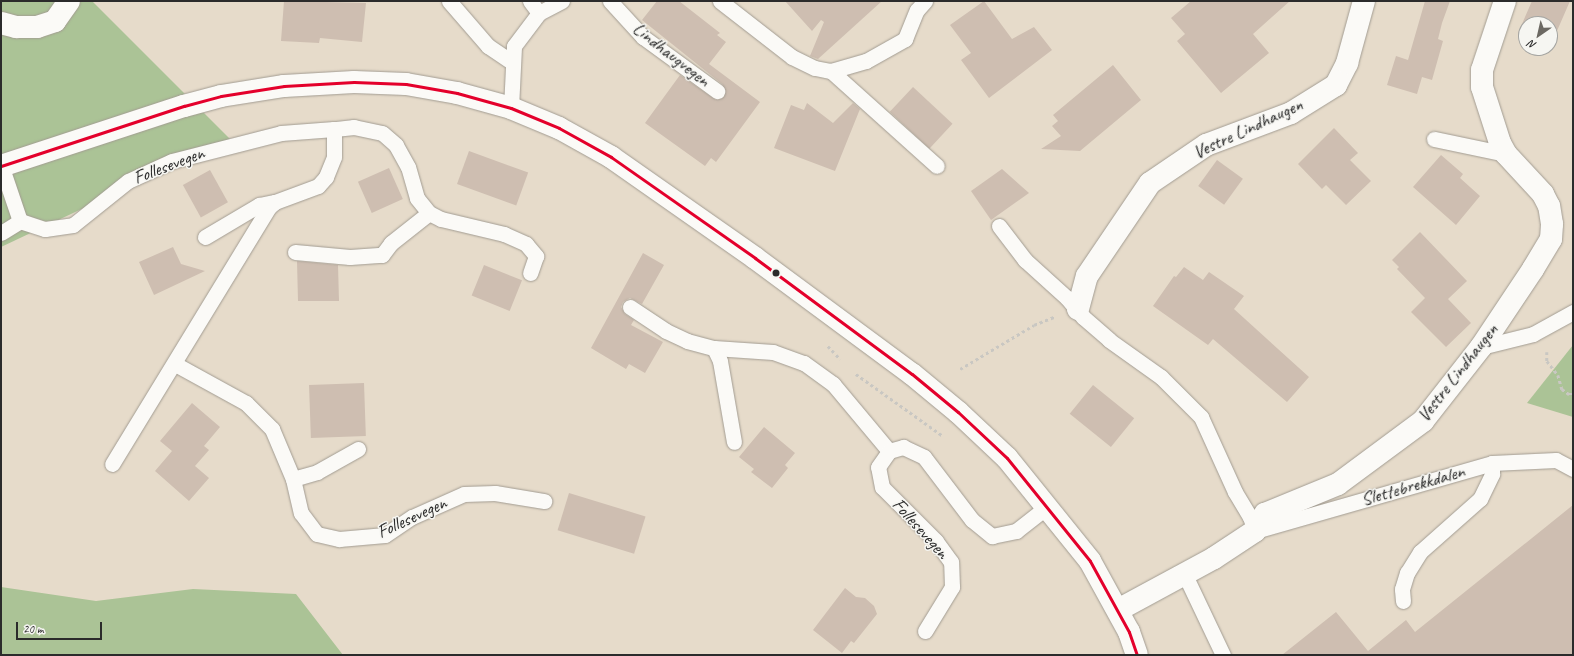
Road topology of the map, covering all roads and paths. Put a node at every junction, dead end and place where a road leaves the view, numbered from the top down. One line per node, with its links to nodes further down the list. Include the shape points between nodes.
1 (69, 1): 10 (street, via 55,20 37,27 16,27)
2 (449, 1): 11 (lane, via 488,46)
3 (562, 1): 9 (lane)
4 (610, 1): 13 (lane, Lindhaugvegen, via 643,37)
5 (720, 1): 12 (lane, via 792,58 815,68)
6 (925, 1): 12 (lane, via 917,10 905,39 866,61)
7 (1364, 1): 29 (street, Vestre Lindhaugen, via 1347,63 1336,86 1291,112 1206,145 1150,183 1087,276)
8 (1505, 1): 17 (street, Vestre Lindhaugen, via 1482,70 1482,87 1488,110)
9 (535, 7): 11 (lane, via 514,46)
10 (1, 23)
11 (512, 62): 14 (lane)
12 (831, 71): 19 (lane)
13 (717, 91)
14 (511, 108): 18 (street, via 457,93 406,84 354,82 284,86 184,106); 49 (street, via 559,128 611,157 755,258 912,374 958,412 1007,458)
15 (334, 129): 20 (lane, via 334,157 326,177 318,186); 21 (lane, Follesevegen, via 354,127 382,133 396,144 408,167 417,198); 22 (lane, Follesevegen, via 281,134 172,161 128,181 74,225 45,229)
16 (1434, 139): 17 (lane)
17 (1506, 154): 33 (street, Vestre Lindhaugen, via 1543,194 1550,212 1550,240)
18 (1, 166): 22 (lane)
19 (937, 166)
20 (275, 202): 25 (lane, via 259,205); 36 (lane, via 261,219)
21 (429, 213): 26 (lane, via 391,243 382,255 350,257); 27 (lane, Follesevegen, via 441,219 504,234 526,244 536,256)
22 (20, 221): 24 (lane)
23 (999, 226): 29 (lane, via 1025,260)
24 (1, 233)
25 (205, 237)
26 (295, 252)
27 (530, 273)
28 (630, 307): 34 (lane, via 666,331 687,341)
29 (1078, 309): 38 (path, via 1034,325); 50 (lane, via 1109,340 1161,377 1201,417)
30 (1573, 312): 31 (lane)
31 (1533, 334): 33 (lane); 39 (path, via 1546,350 1547,361 1558,375 1562,389)
32 (823, 341): 35 (path)
33 (1481, 347): 50 (street, Vestre Lindhaugen, via 1423,421 1338,484 1265,514)
34 (714, 348): 41 (lane, via 720,361); 43 (lane, via 773,352 804,363 833,384)
35 (844, 363)
36 (176, 364): 45 (lane); 47 (lane, Follesevegen, via 246,403 272,429)
37 (849, 369): 40 (path, via 916,419)
38 (960, 369)
39 (1573, 394)
40 (947, 438)
41 (734, 442)
42 (358, 449): 47 (lane, via 317,472)
43 (889, 451): 49 (lane, via 903,447 924,457 972,520 992,536 1016,531); 54 (lane, Follesevegen, via 878,467 882,488 936,541 951,562 952,587)
44 (1492, 463): 46 (lane, Slettebrekkdalen, via 1556,460); 50 (lane, Slettebrekkdalen); 52 (lane, via 1492,474 1480,499 1420,552 1407,573 1402,589)
45 (112, 464)
46 (1573, 469)
47 (293, 479): 48 (lane, Follesevegen, via 301,513 317,534 339,539 385,535 412,517 464,494 495,493)
48 (544, 501)
49 (1048, 506): 53 (street, via 1090,561)
50 (1255, 531): 51 (street, Vestre Lindhaugen)
51 (1185, 575): 53 (street, Vestre Lindhaugen); 56 (lane)
52 (1403, 601)
53 (1118, 610): 55 (street)
54 (925, 631)
55 (1138, 652)
56 (1223, 655)

